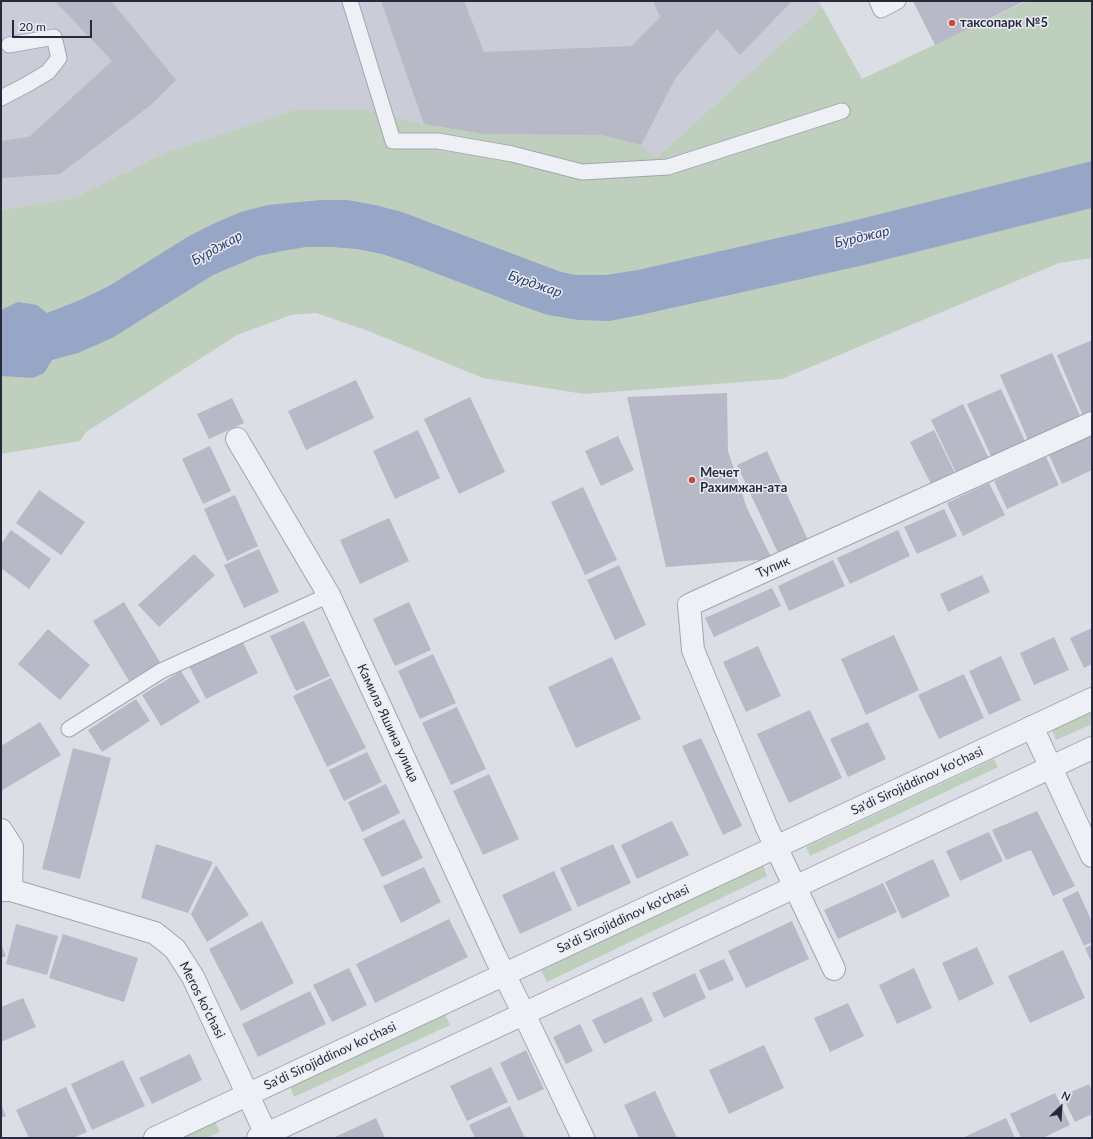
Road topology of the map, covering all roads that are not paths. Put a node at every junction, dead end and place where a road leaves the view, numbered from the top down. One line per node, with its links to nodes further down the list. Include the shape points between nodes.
1 (350, 1): 6 (lane, via 393,141 438,141 512,154 582,172 668,167)
2 (877, 1): 3 (lane, via 881,10)
3 (898, 1)
4 (9, 45): 5 (lane, via 54,37 59,58 48,72)
5 (1, 98)
6 (842, 110)
7 (1092, 423): 16 (street, Тупик, via 689,605 692,650)
8 (237, 439): 9 (street, Камила Яшина улица)
9 (329, 595): 12 (lane, via 161,671); 21 (street, Камила Яшина улица)
10 (1092, 699): 11 (street, Sa'di Sirojiddinov ko'chasi)
11 (1032, 727): 14 (street); 16 (street, Sa'di Sirojiddinov ko'chasi)
12 (69, 729)
13 (1092, 748): 14 (street)
14 (1051, 767): 17 (street); 18 (street)
15 (1, 830): 19 (street, via 12,847)
16 (776, 847): 18 (street); 21 (street, Sa'di Sirojiddinov ko'chasi)
17 (1092, 856)
18 (794, 888): 20 (street); 22 (street)
19 (6, 890): 23 (street, Meros ko‘chasi, via 155,933 175,949 193,977)
20 (834, 969)
21 (504, 974): 22 (street, Камила Яшина улица); 23 (street, Sa'di Sirojiddinov ko'chasi)
22 (524, 1014): 24 (street); 26 (street, Камила Яшина улица)
23 (247, 1095): 24 (street, Meros ko‘chasi); 25 (street, Sa'di Sirojiddinov ko'chasi)
24 (262, 1136)
25 (154, 1138)
26 (583, 1138)

